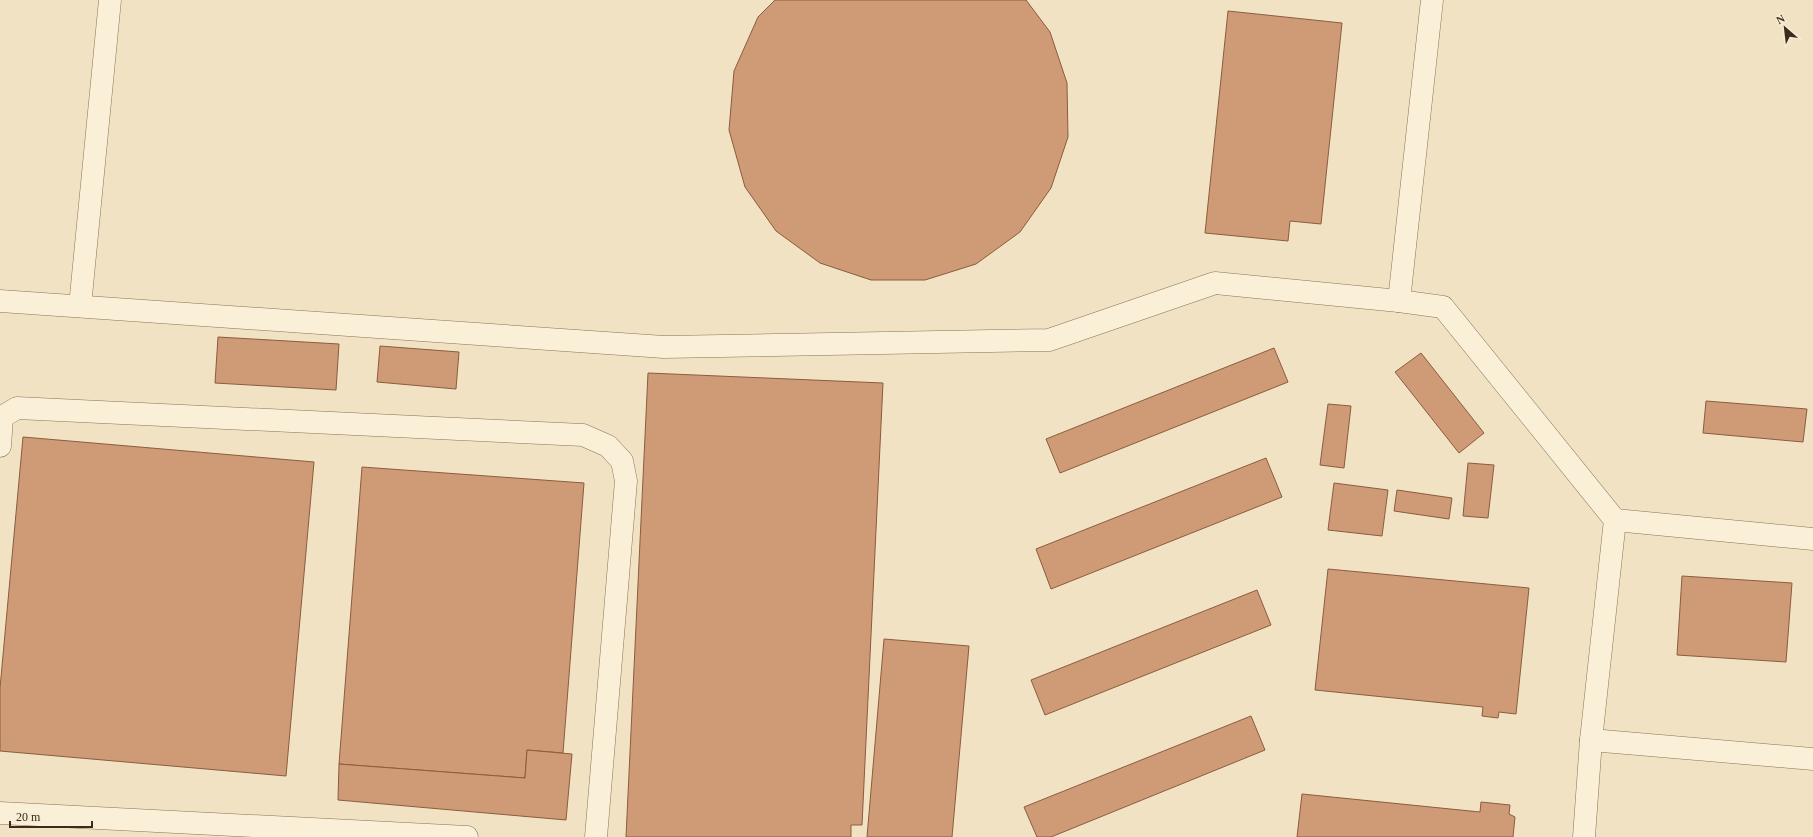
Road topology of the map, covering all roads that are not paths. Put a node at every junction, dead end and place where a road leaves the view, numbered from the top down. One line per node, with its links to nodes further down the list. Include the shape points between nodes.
1 (110, 0): 5 (lane)
2 (1432, 0): 4 (lane)
3 (0, 301): 5 (lane)
4 (1399, 301): 5 (lane, via 1215,283 1049,340 664,347); 7 (lane, via 1443,307)
5 (80, 306)
6 (0, 446): 13 (lane, via 2,417 17,408 583,435 608,446 622,461 626,481)
7 (1615, 520): 8 (lane); 9 (lane)
8 (1813, 538)
9 (1592, 740): 10 (lane); 14 (lane)
10 (1813, 759)
11 (0, 813): 12 (lane)
12 (467, 837)
13 (596, 837)
14 (1584, 837)

